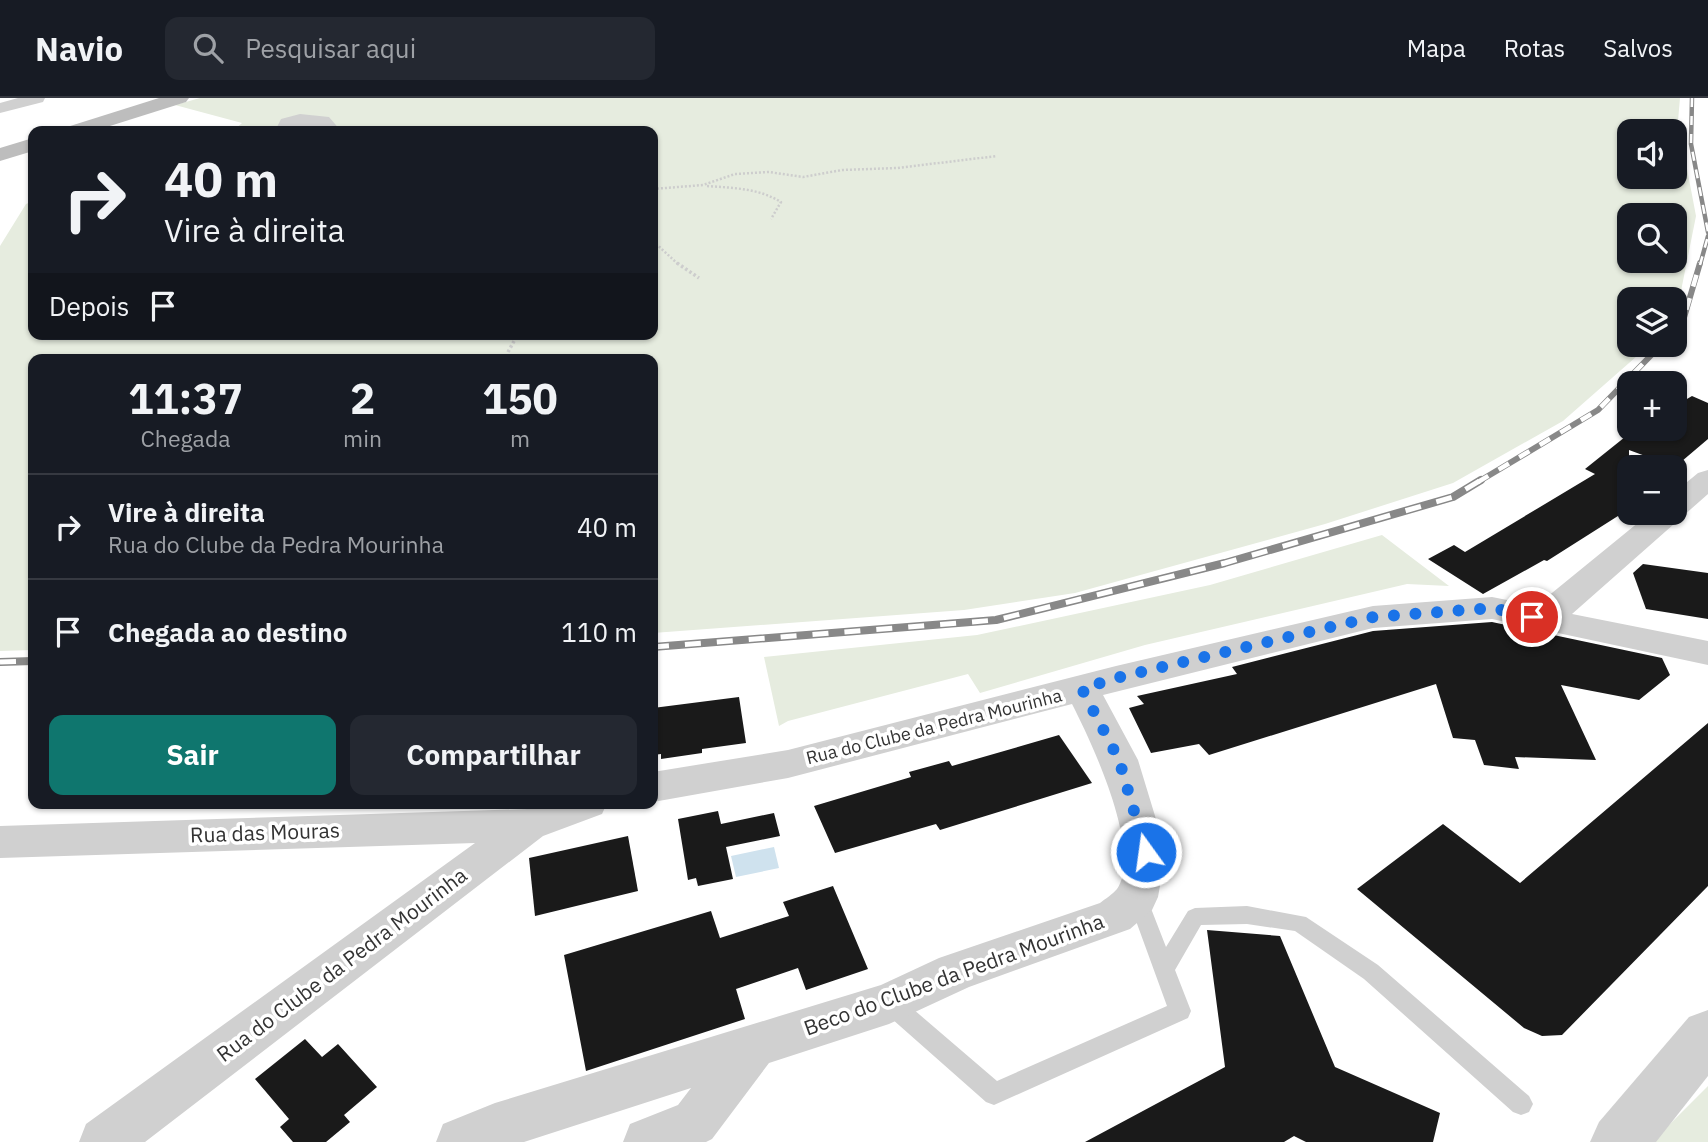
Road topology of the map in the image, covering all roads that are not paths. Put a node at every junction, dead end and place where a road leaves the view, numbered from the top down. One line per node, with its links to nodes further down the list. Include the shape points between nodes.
1 (37, 98): 3 (street)
2 (179, 98): 4 (main road)
3 (0, 108)
4 (90, 126)
5 (287, 126): 6 (street, via 300,119 323,121)
6 (328, 126)
7 (28, 146): 8 (main road)
8 (0, 155)
9 (1708, 479): 10 (street)
10 (1687, 497)
11 (1654, 525): 12 (street, via 1559,605)
12 (1553, 621): 13 (street, Rua do Clube da Pedra Mourinha); 14 (street, Rua do Clube da Pedra Mourinha, via 1492,608 1373,617)
13 (1708, 653)
14 (1082, 689): 15 (street, Rua do Clube da Pedra Mourinha, via 789,764); 19 (street, via 1119,760 1139,822 1146,852)
15 (658, 786)
16 (572, 809): 17 (street, Rua do Clube da Pedra Mourinha)
17 (529, 825): 18 (street, Rua das Mouras); 25 (street, Rua do Clube da Pedra Mourinha)
18 (0, 842)
19 (1137, 897): 20 (lane); 21 (street, Beco do Clube da Pedra Mourinha, via 1115,916 955,972)
20 (1164, 969): 21 (lane, via 1180,1011 994,1094); 24 (lane, via 1195,917 1247,915 1299,923 1371,972)
21 (889, 1003): 23 (street, Beco do Clube da Pedra Mourinha)
22 (1708, 1035): 28 (street)
23 (753, 1046): 26 (street, Beco do Clube da Pedra Mourinha, via 495,1127); 27 (street, via 695,1122)
24 (1521, 1104)
25 (104, 1142)
26 (461, 1142)
27 (648, 1142)
28 (1619, 1142)

